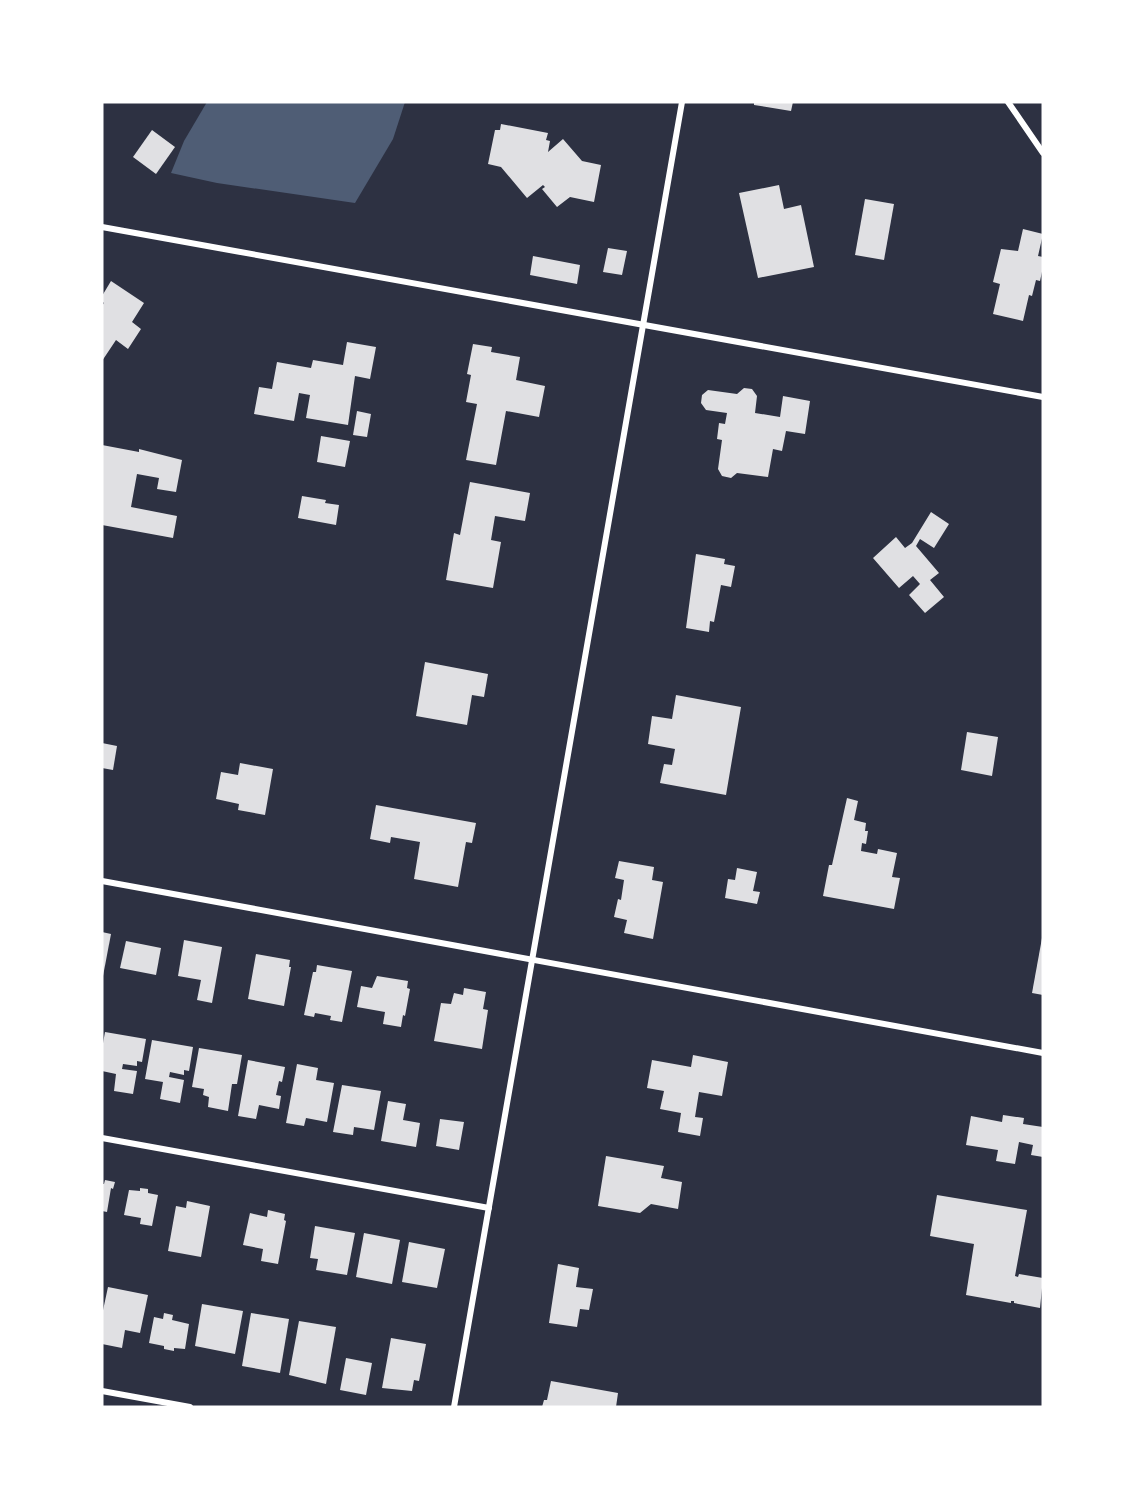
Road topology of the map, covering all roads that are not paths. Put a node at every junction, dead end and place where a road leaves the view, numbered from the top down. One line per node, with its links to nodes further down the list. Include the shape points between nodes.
1 (682, 102): 5 (street)
2 (1008, 102): 3 (street)
3 (1043, 153)
4 (102, 227): 5 (street)
5 (643, 325): 6 (street); 8 (street)
6 (1043, 397)
7 (102, 881): 8 (street)
8 (532, 960): 9 (street); 11 (street)
9 (1043, 1053)
10 (102, 1138): 11 (street)
11 (489, 1208): 14 (street)
12 (102, 1391): 13 (street)
13 (190, 1407)
14 (454, 1407)

